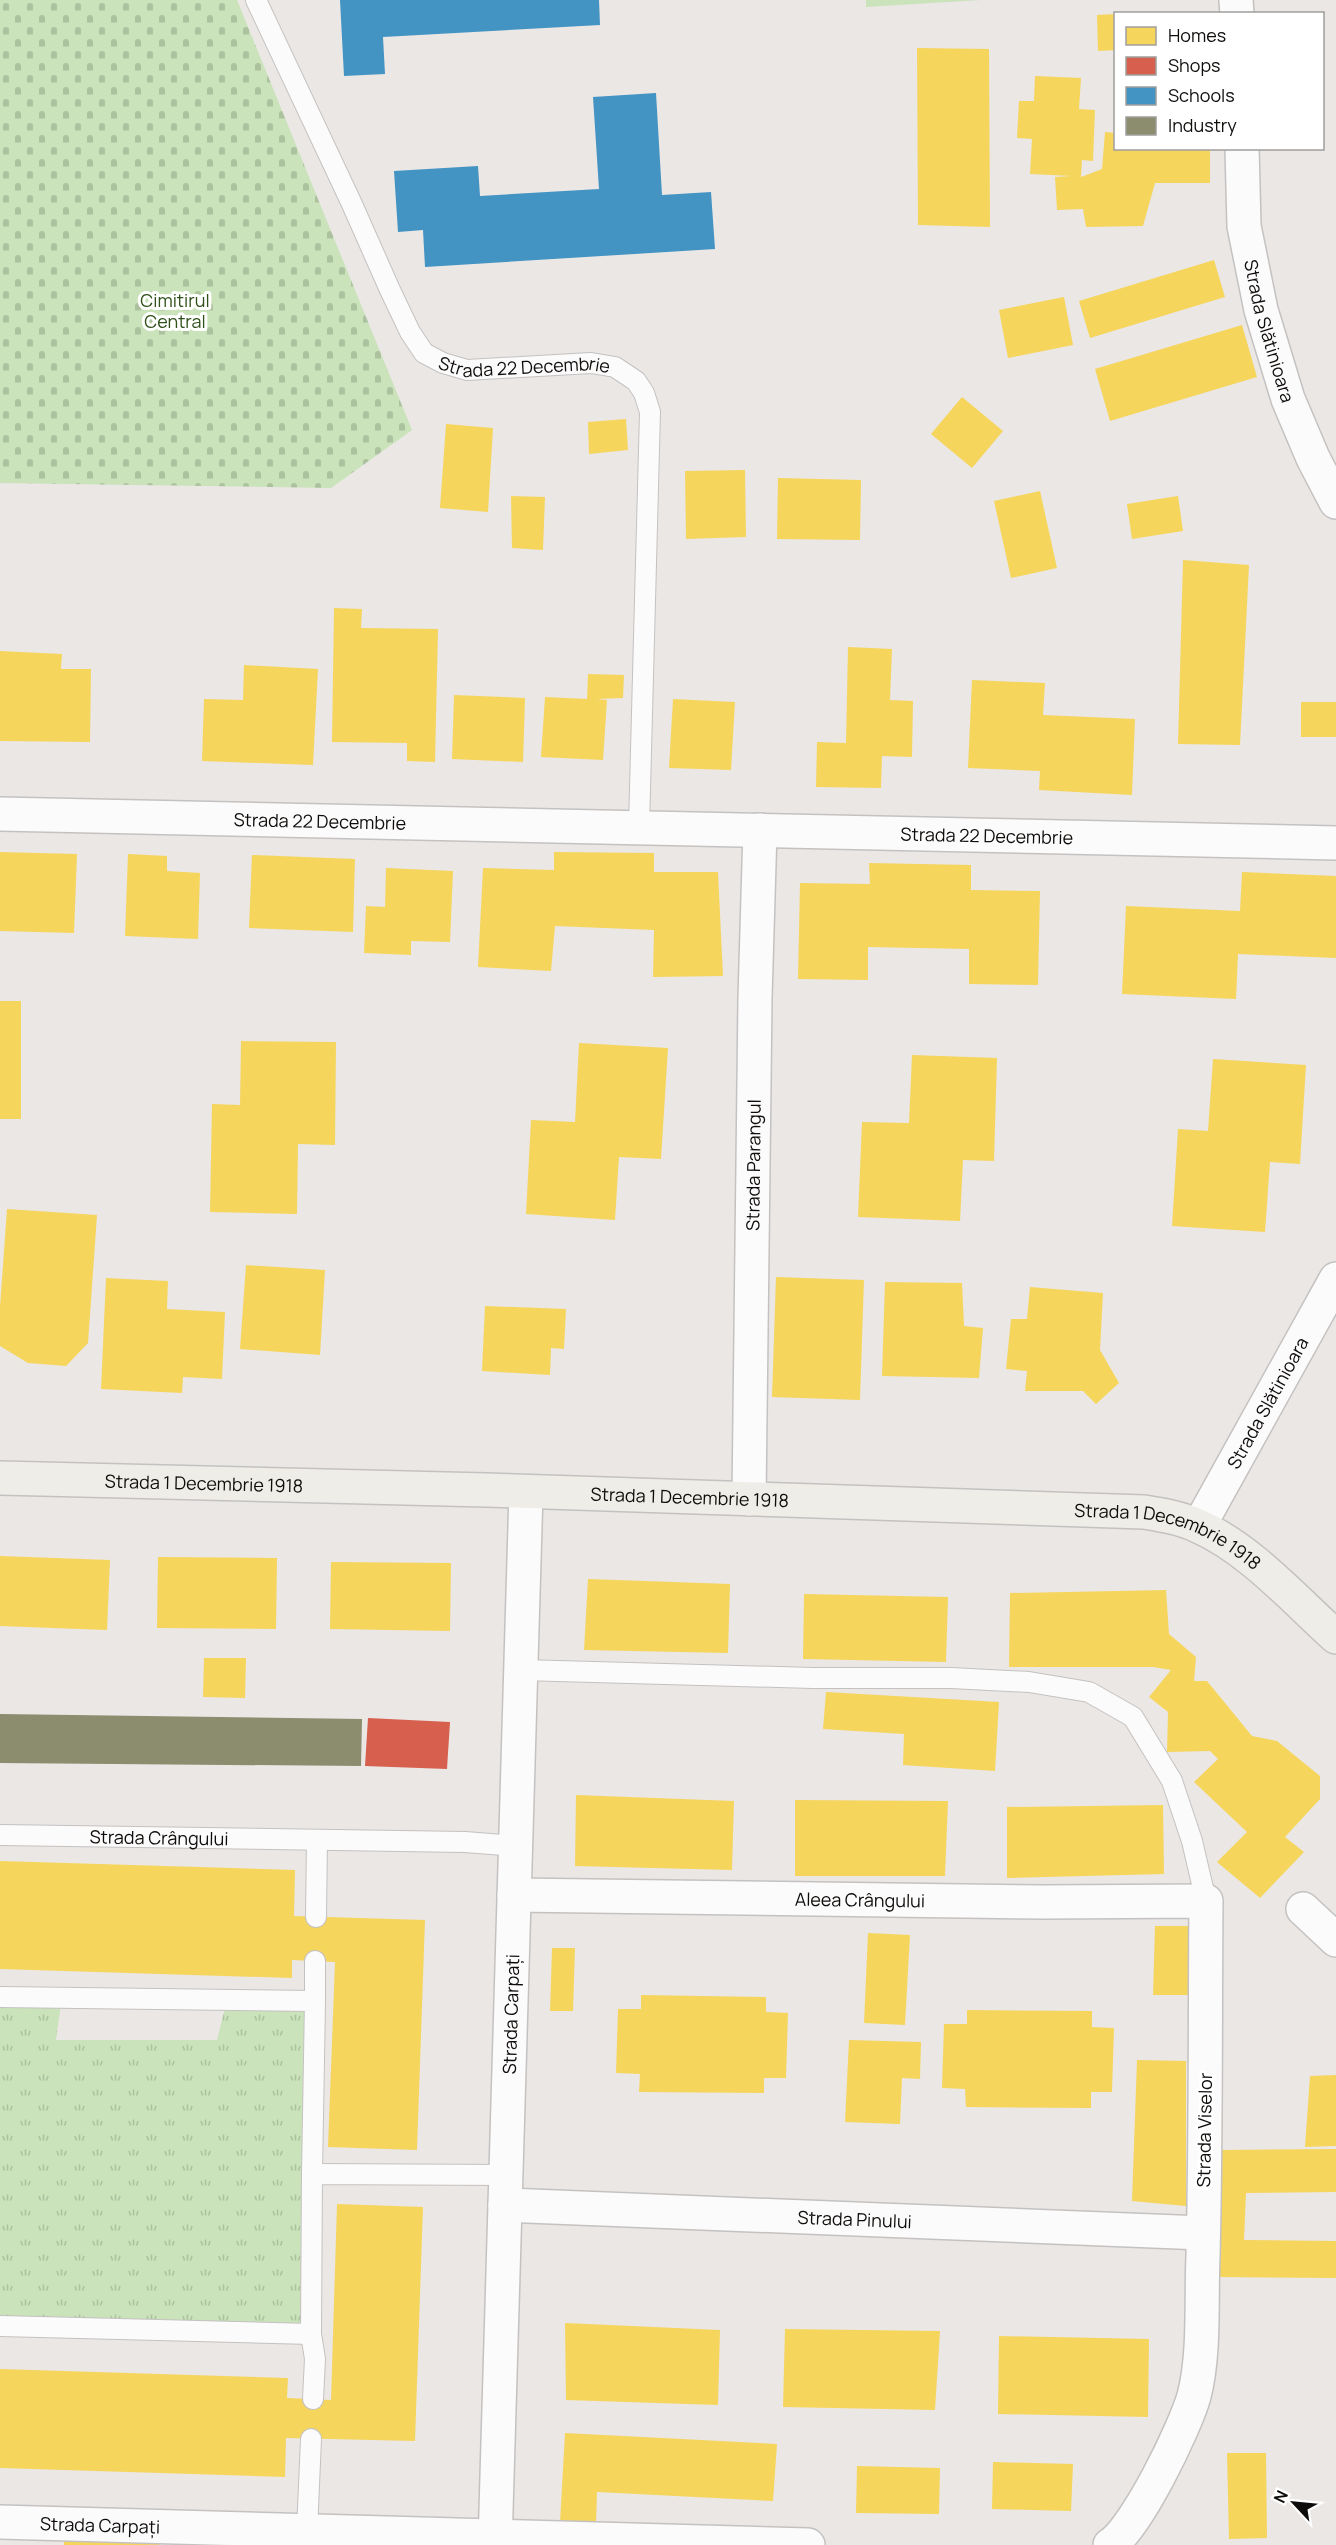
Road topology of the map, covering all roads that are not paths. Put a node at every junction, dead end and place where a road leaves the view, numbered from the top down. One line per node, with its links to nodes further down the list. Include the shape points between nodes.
1 (256, 0): 5 (lane, Strada 22 Decembrie, via 410,332 424,353 467,370 591,363 615,368 636,381 644,393 650,412)
2 (1242, 150): 3 (street, Strada Slătinioara, via 1244,226 1261,310 1288,399)
3 (1336, 502)
4 (0, 814): 5 (street, Strada 22 Decembrie)
5 (639, 827): 6 (street, Strada 22 Decembrie)
6 (760, 830): 7 (street, Strada 22 Decembrie); 11 (street, Strada Parangul)
7 (1336, 843)
8 (1336, 1278): 12 (street, Strada Slătinioara)
9 (0, 1478): 10 (main road, Strada 1 Decembrie 1918)
10 (526, 1492): 11 (main road, Strada 1 Decembrie 1918); 14 (street, Strada Carpați)
11 (749, 1499): 12 (main road, Strada 1 Decembrie 1918, via 1144,1512)
12 (1199, 1526): 13 (main road, Strada 1 Decembrie 1918, via 1245,1556)
13 (1336, 1637)
14 (521, 1670): 17 (street, Strada Carpați); 19 (lane, via 951,1678 1029,1682 1089,1692 1133,1717 1172,1782 1192,1841)
15 (0, 1835): 16 (lane, Strada Crângului)
16 (317, 1841): 17 (lane, Strada Crângului); 21 (lane)
17 (516, 1846): 18 (street, Strada Carpați)
18 (514, 1895): 19 (street, Aleea Crângului); 27 (street, Strada Carpați)
19 (1206, 1901): 28 (street, Strada Viselor)
20 (1304, 1909): 22 (street)
21 (316, 1917)
22 (1336, 1940)
23 (315, 1961): 25 (lane)
24 (0, 1996): 25 (lane)
25 (315, 2001): 26 (lane)
26 (312, 2174): 27 (lane); 30 (lane)
27 (506, 2190): 28 (street, Strada Pinului); 36 (street, Strada Carpați)
28 (1203, 2233): 38 (street, Strada Viselor, via 1200,2359 1194,2396 1179,2438 1136,2516 1120,2539)
29 (0, 2326): 30 (lane)
30 (311, 2334): 31 (lane, via 315,2359)
31 (313, 2399)
32 (311, 2439): 34 (lane)
33 (0, 2522): 35 (street, Strada Carpați)
34 (307, 2531): 35 (street, Strada Carpați); 36 (street, Strada Carpați)
35 (200, 2536)
36 (495, 2540): 37 (street)
37 (808, 2545)
38 (1110, 2545)

